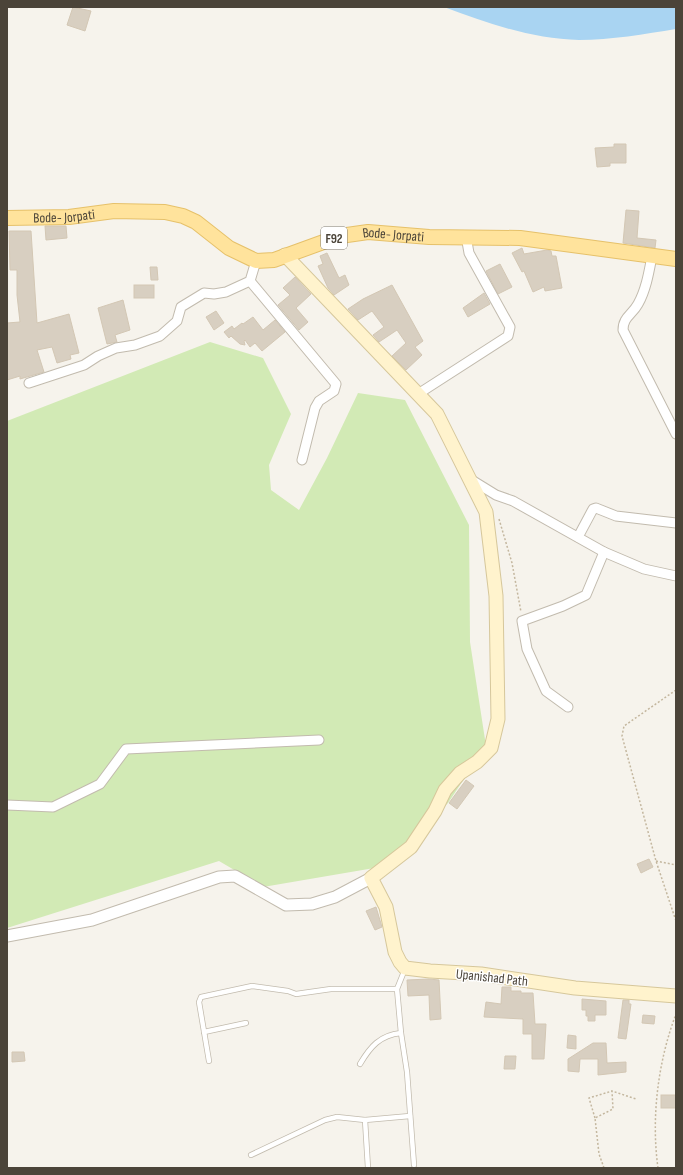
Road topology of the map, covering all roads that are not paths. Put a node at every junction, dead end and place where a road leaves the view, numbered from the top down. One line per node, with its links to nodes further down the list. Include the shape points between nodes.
1 (7, 218): 6 (main road, Bode- Jorpati, via 69,217 114,211 165,212 196,222 229,248)
2 (466, 236): 3 (main road, Bode- Jorpati / F92, via 433,237 359,232); 4 (main road, Bode- Jorpati / F92, via 520,238); 9 (street, via 469,253 511,331 508,336)
3 (285, 255): 6 (main road, Bode- Jorpati / F92, via 274,260); 9 (main road)
4 (652, 256): 5 (main road, Bode- Jorpati / F92); 10 (street, via 643,292 638,304 624,320 623,330)
5 (676, 259)
6 (256, 261): 7 (street)
7 (250, 281): 8 (street, via 226,292 204,293 181,307 177,321 160,336 135,346 116,348 84,365); 11 (street, via 336,384 334,391 319,401 315,408)
8 (29, 383)
9 (418, 394): 12 (main road, via 437,414)
10 (676, 434)
11 (302, 460)
12 (469, 479): 14 (street); 20 (main road, via 486,512 496,596 498,719 491,748 477,762 460,773 445,790 435,811 411,847)
13 (676, 523): 14 (street, via 616,516 596,508 593,509)
14 (578, 537): 15 (street)
15 (604, 552): 16 (street, via 644,569); 17 (street, via 586,594 522,621 527,649 546,691)
16 (676, 576)
17 (568, 707)
18 (319, 740): 19 (street, via 126,749 100,784 53,807)
19 (7, 805)
20 (370, 878): 21 (street, via 335,897 312,904 286,905 235,876 219,877 92,920); 22 (main road, via 386,907 395,952)
21 (7, 936)
22 (405, 968): 23 (lane); 24 (main road, Upanishad Path)
23 (397, 989): 26 (lane, via 331,989 296,994 252,986 201,997 199,1002); 27 (lane)
24 (676, 996)
25 (246, 1024): 26 (lane)
26 (204, 1032): 28 (lane)
27 (401, 1033): 29 (lane, via 381,1038 369,1049); 30 (lane)
28 (209, 1061)
29 (360, 1064)
30 (410, 1116): 31 (lane); 33 (lane)
31 (365, 1120): 32 (lane, via 325,1120); 34 (lane)
32 (251, 1155)
33 (414, 1165)
34 (368, 1168)

